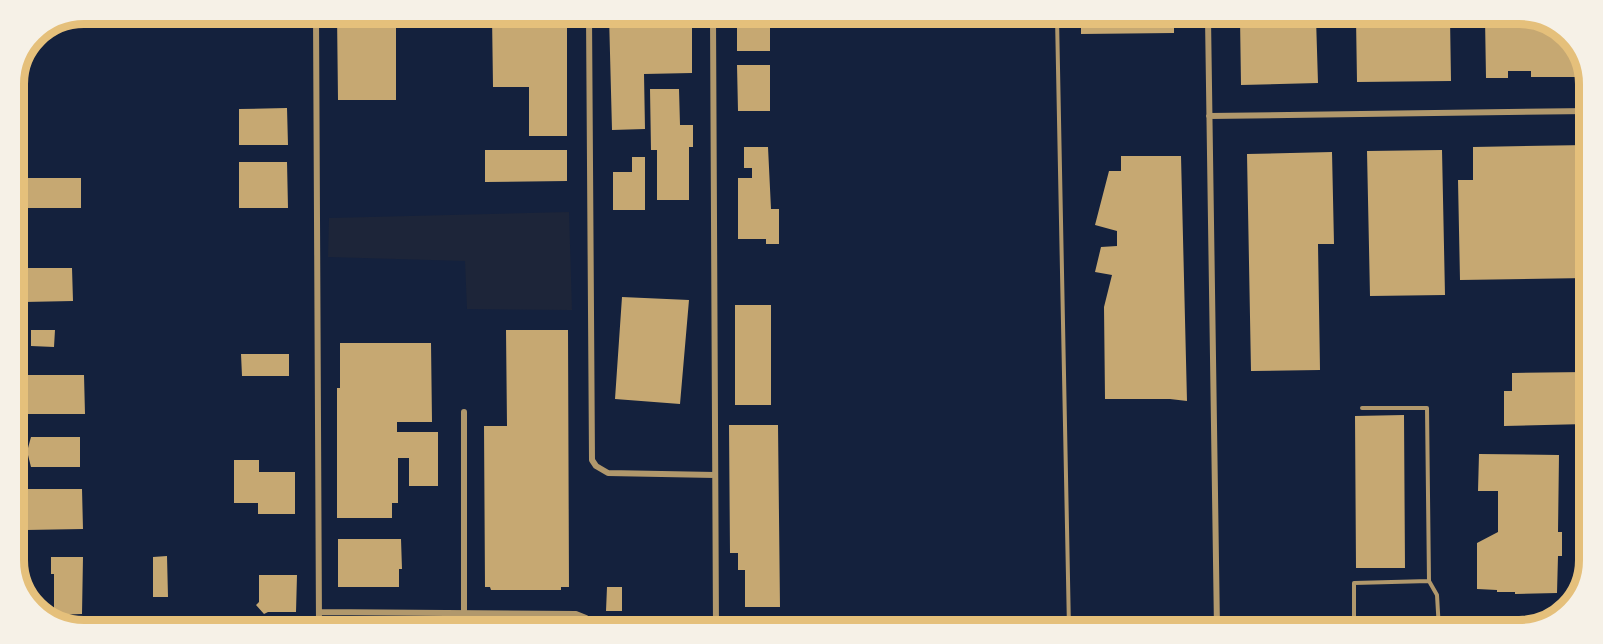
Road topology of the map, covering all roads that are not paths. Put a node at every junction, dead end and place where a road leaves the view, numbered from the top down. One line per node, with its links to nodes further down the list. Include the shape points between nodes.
1 (316, 24): 12 (street)
2 (589, 24): 10 (street, via 592,460 608,473)
3 (712, 24): 10 (street)
4 (1057, 24): 18 (lane)
5 (1208, 24): 7 (street)
6 (1579, 111): 7 (street)
7 (1209, 116): 19 (street)
8 (1362, 408): 11 (lane, via 1427,408)
9 (464, 412): 13 (street)
10 (715, 476): 17 (street)
11 (1429, 581): 20 (lane, via 1353,583); 21 (lane, via 1437,595)
12 (319, 612): 13 (street); 14 (street)
13 (464, 613): 15 (street); 16 (street, via 576,614)
14 (319, 620)
15 (464, 620)
16 (587, 620)
17 (716, 620)
18 (1069, 620)
19 (1217, 620)
20 (1354, 620)
21 (1438, 620)

